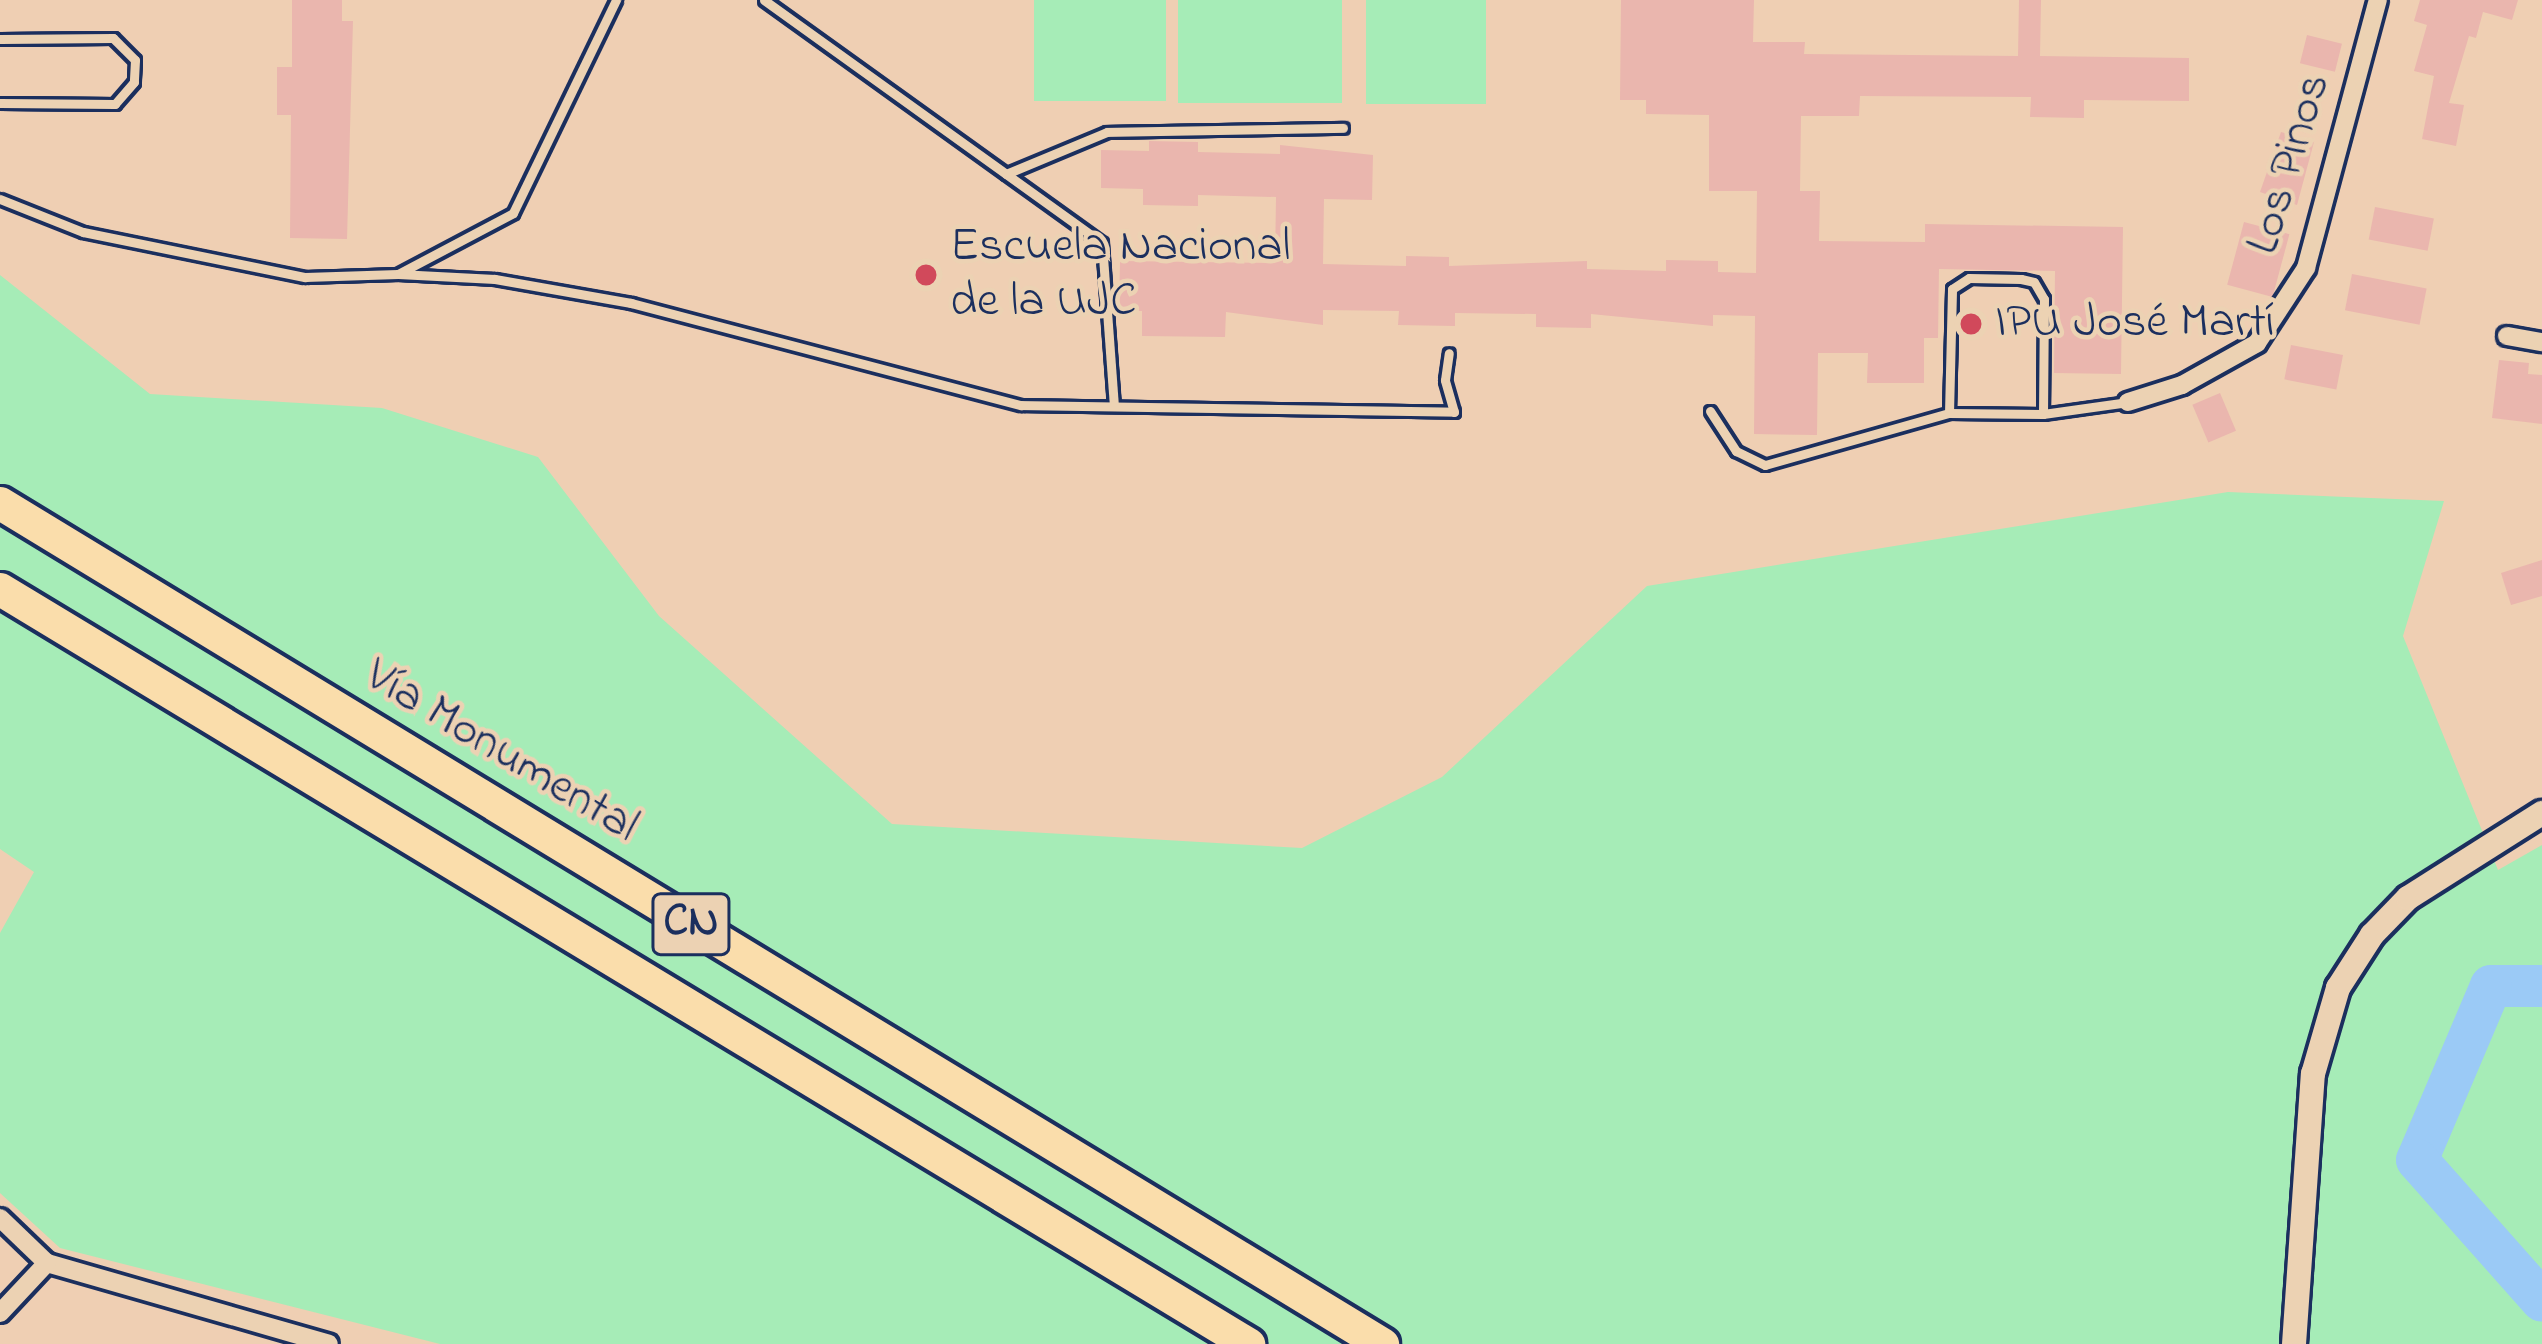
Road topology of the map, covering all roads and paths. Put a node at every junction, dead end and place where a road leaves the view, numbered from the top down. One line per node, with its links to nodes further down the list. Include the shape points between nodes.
1 (616, 0): 9 (lane, via 513,213)
2 (764, 0): 7 (lane)
3 (2378, 0): 13 (street, Los Pinos, via 2306,268 2257,343 2182,385)
4 (0, 39): 5 (lane, via 113,38 135,60 134,82 115,104)
5 (0, 103)
6 (1343, 128): 7 (lane, via 1107,132)
7 (1006, 173): 14 (lane, via 1102,243)
8 (0, 199): 9 (lane, via 83,232 305,277)
9 (398, 274): 14 (lane, via 495,279 631,303 1021,405)
10 (2506, 336): 11 (street)
11 (2542, 342)
12 (1449, 352): 14 (lane, via 1445,380 1454,412)
13 (2128, 403): 17 (lane)
14 (1114, 405)
15 (1710, 411): 16 (lane, via 1736,451 1765,465)
16 (1949, 413): 17 (lane); 17 (lane, via 1952,289 1969,278 2042,290)
17 (2043, 414)
18 (0, 503): 26 (highway, Vía Monumental / CN)
19 (0, 589): 25 (highway, CN)
20 (2542, 813): 27 (main road, via 2408,898 2338,988 2313,1074)
21 (0, 1218): 22 (street)
22 (47, 1263): 23 (street); 24 (street)
23 (0, 1313)
24 (329, 1344)
25 (1248, 1344)
26 (1382, 1344)
27 (2294, 1344)

